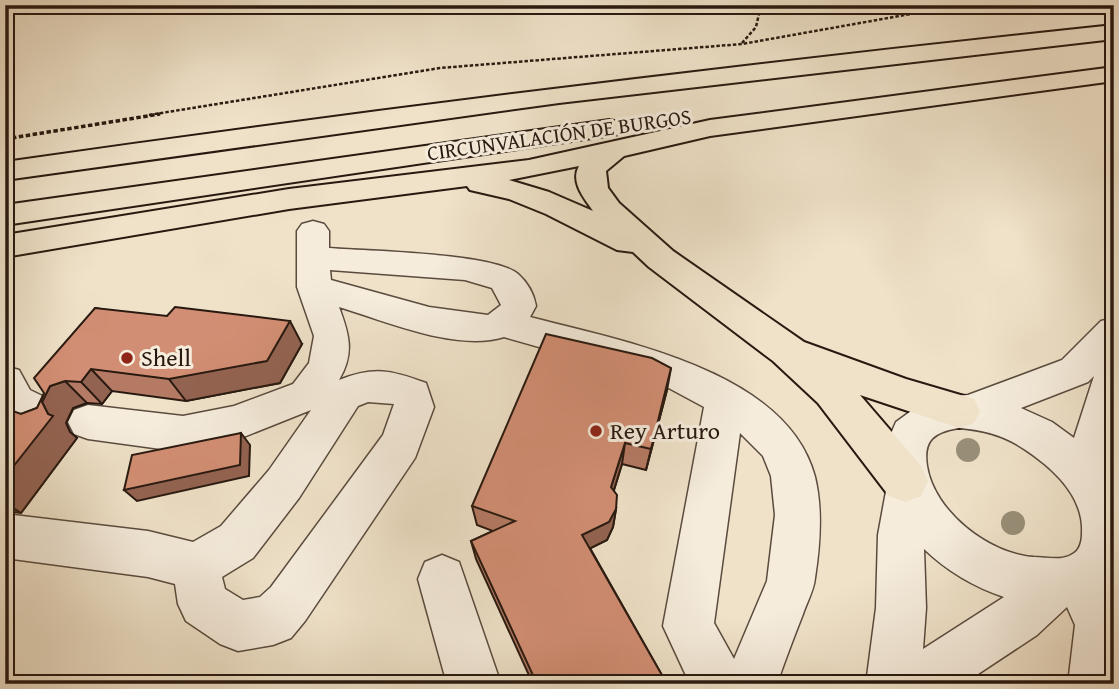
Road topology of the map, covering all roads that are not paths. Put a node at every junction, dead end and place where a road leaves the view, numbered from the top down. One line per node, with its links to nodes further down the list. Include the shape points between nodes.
1 (1114, 32): 5 (highway, CIRCUNVALACIÓN DE BURGOS, via 574,93)
2 (1114, 65): 7 (highway, CIRCUNVALACIÓN DE BURGOS, via 467,146)
3 (1114, 74): 4 (highway, via 710,128)
4 (617, 148): 6 (highway, via 529,169); 10 (highway, via 591,171 593,189 608,210)
5 (5, 171)
6 (444, 178): 8 (highway); 10 (highway, via 523,193)
7 (5, 215)
8 (5, 246)
9 (314, 258): 11 (street, via 464,327 491,328); 11 (street, via 424,264 504,280 519,306 514,316); 19 (street, via 332,336 327,367 307,396 236,423 183,433)
10 (661, 259): 13 (highway)
11 (501, 323): 16 (street, via 663,367)
12 (1114, 331): 17 (street, via 1075,371)
13 (787, 350): 17 (highway, via 901,394); 20 (highway, via 832,391)
14 (1114, 372): 21 (street)
15 (5, 381): 18 (street, via 16,402)
16 (725, 399): 27 (street, via 688,626); 28 (street, via 779,445 793,476 798,516 790,581)
17 (965, 411): 20 (street, via 944,412 920,423 905,443 902,470); 21 (street, via 1010,419 1039,433)
18 (45, 416)
19 (88, 422)
20 (906, 485): 24 (street, via 938,534 967,557 1006,576); 29 (street)
21 (1099, 489): 24 (street, via 1110,533 1102,559)
22 (5, 536): 23 (street, via 148,554)
23 (196, 566): 23 (street, via 203,604 238,626 273,620 400,445 414,407 412,394 391,386 365,386 344,396 284,484 237,542)
24 (1085, 577): 30 (street); 31 (street, via 1100,624)
25 (442, 579): 26 (street)
26 (474, 684)
27 (718, 684)
28 (750, 684)
29 (893, 684)
30 (915, 684)
31 (1095, 684)

